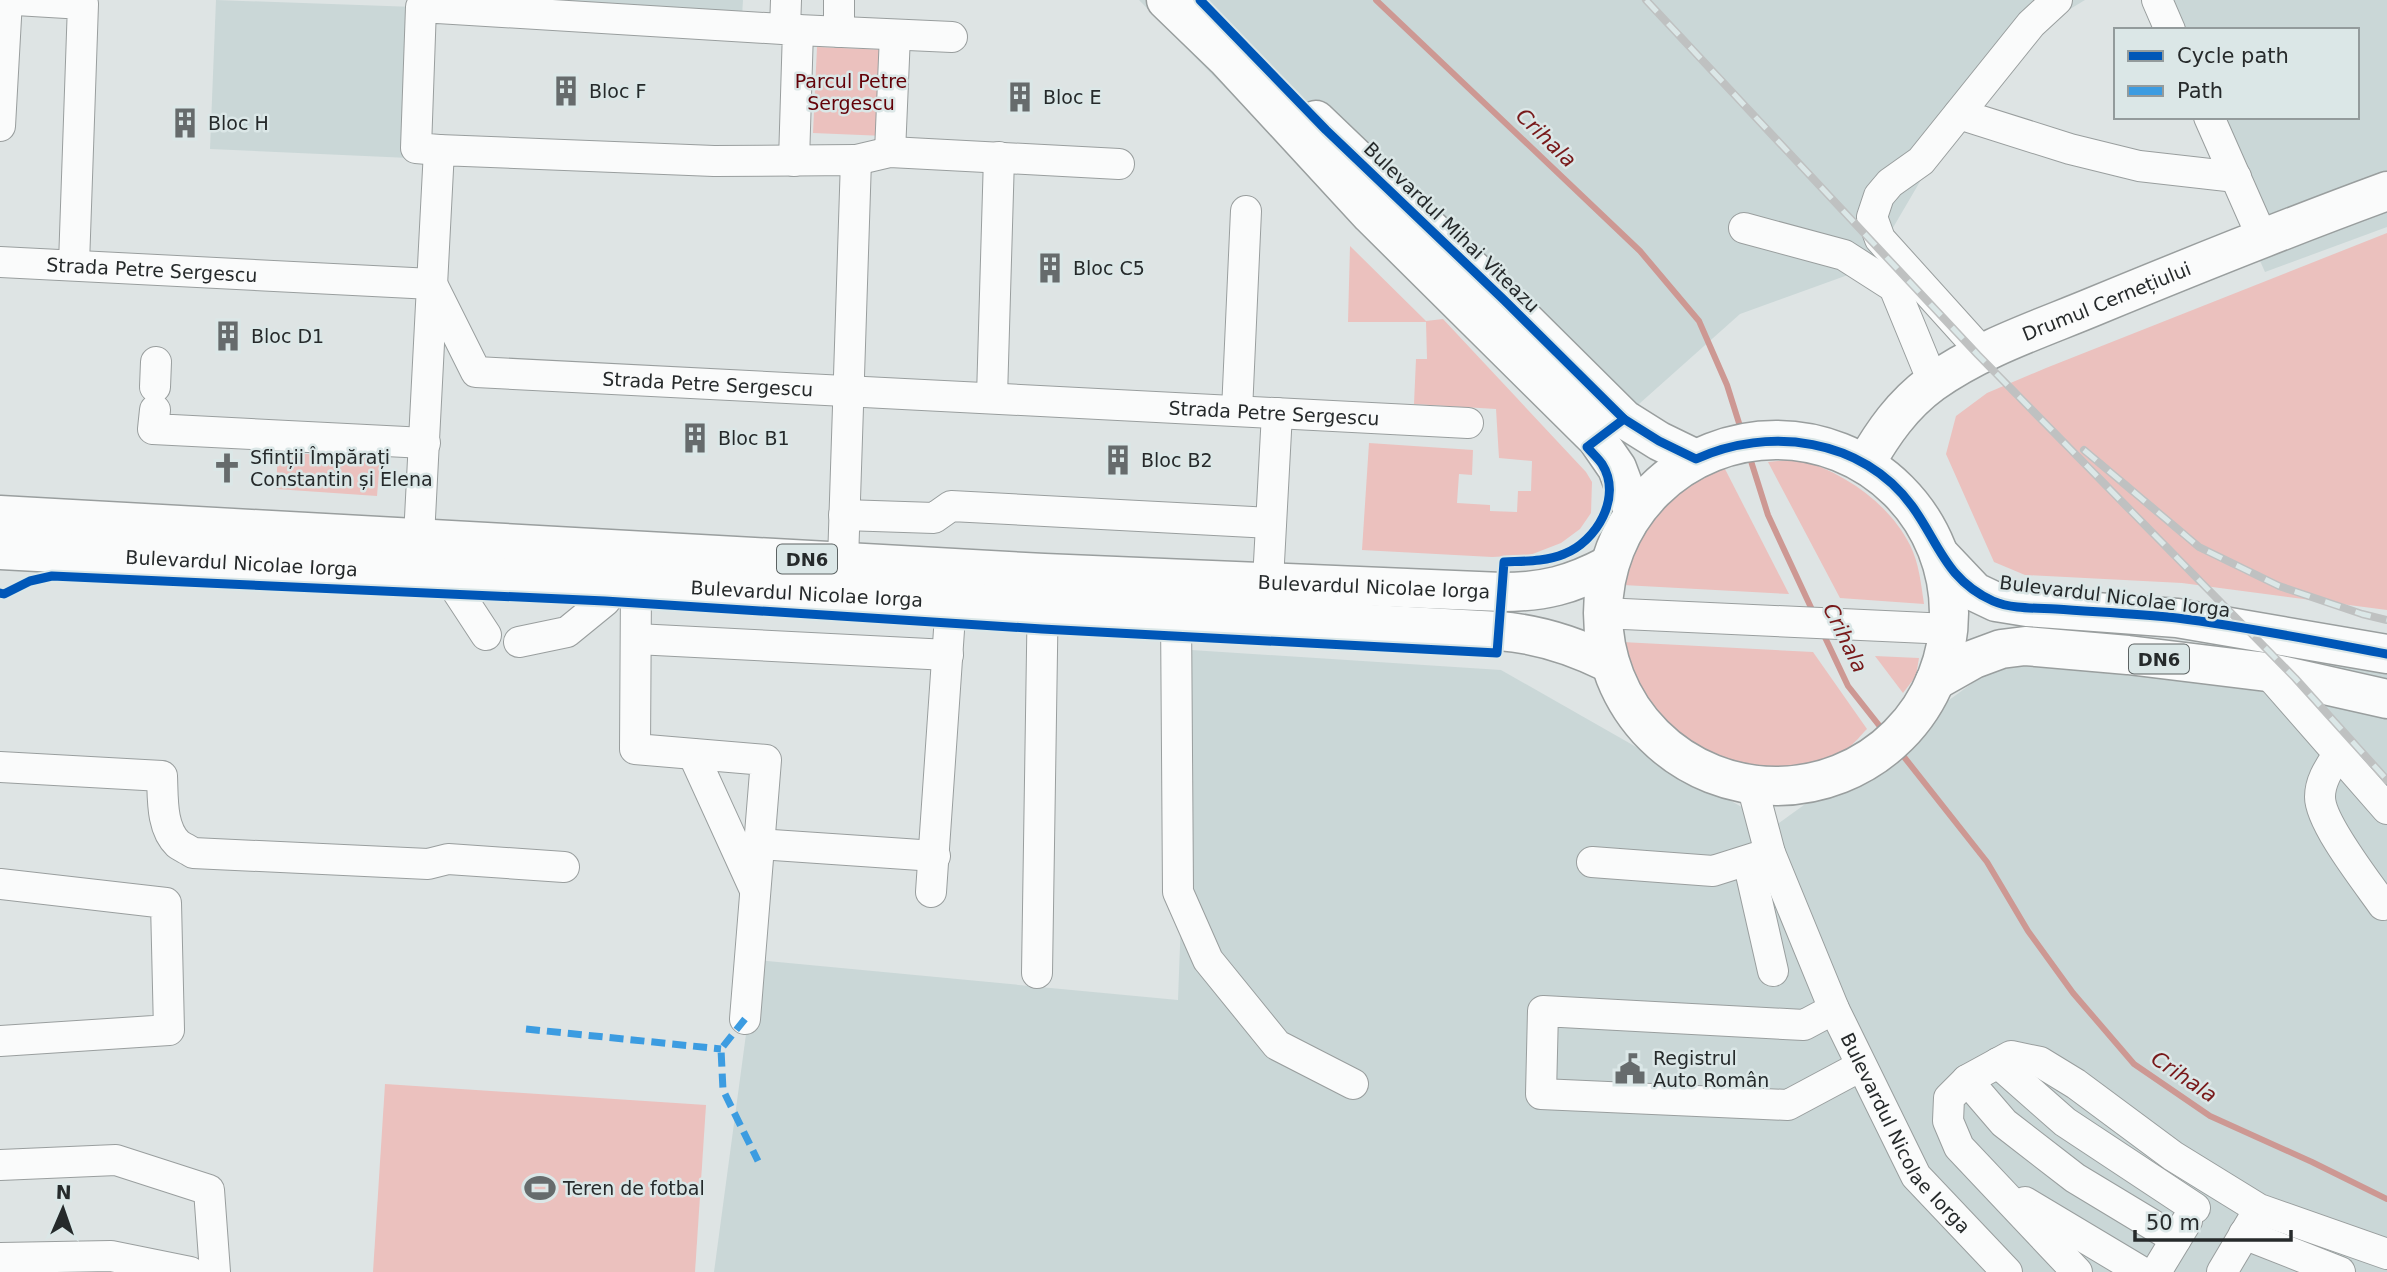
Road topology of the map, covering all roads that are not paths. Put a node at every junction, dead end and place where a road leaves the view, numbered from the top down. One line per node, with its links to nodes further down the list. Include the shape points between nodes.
1 (7, 0): 14 (street)
2 (16, 0): 31 (street, via 83,4)
3 (839, 0): 11 (street)
4 (1166, 0): 18 (main road, Bulevardul Mihai Viteazu)
5 (1200, 0): 18 (main road, Bulevardul Mihai Viteazu)
6 (2057, 0): 15 (street, via 2031,24)
7 (2157, 0): 10 (street)
8 (451, 4): 9 (street); 19 (street, via 421,7 416,148)
9 (790, 20): 11 (street); 23 (street)
10 (2169, 28)
11 (839, 32): 12 (street)
12 (895, 35): 13 (street); 20 (street)
13 (952, 37)
14 (2, 42): 17 (street)
15 (1959, 114): 25 (street, via 2139,166); 33 (street, via 1921,161 1879,196 1872,217 1880,239)
16 (2210, 119): 25 (street)
17 (0, 126)
18 (1316, 138): 42 (main road, Bulevardul Mihai Viteazu, via 1504,300 1624,419 1659,442); 44 (main road, Bulevardul Mihai Viteazu, via 1371,215 1597,439 1617,468)
19 (439, 150): 23 (street); 32 (street)
20 (890, 152): 21 (street); 22 (street)
21 (999, 157): 24 (street); 37 (street)
22 (856, 160): 23 (street); 36 (street)
23 (794, 161)
24 (1119, 164)
25 (2236, 177): 29 (street)
26 (2387, 191): 29 (main road, Drumul Cernețiului)
27 (1246, 211): 38 (street)
28 (1744, 228): 34 (street, via 1844,255 1894,287)
29 (2262, 237): 33 (main road, Drumul Cernețiului)
30 (0, 262): 31 (street, Strada Petre Sergescu)
31 (74, 264): 32 (street, Strada Petre Sergescu)
32 (432, 284): 36 (street, Strada Petre Sergescu, via 476,372); 41 (street)
33 (1982, 352): 34 (main road, Drumul Cernețiului)
34 (1933, 382): 43 (main road, Drumul Cernețiului, via 1886,429)
35 (155, 386): 41 (street, via 153,429)
36 (847, 391): 37 (street, Strada Petre Sergescu); 46 (street)
37 (992, 397): 38 (street, Strada Petre Sergescu)
38 (1237, 411): 39 (street, Strada Petre Sergescu)
39 (1277, 413): 40 (street, Strada Petre Sergescu); 47 (street)
40 (1468, 423)
41 (425, 443): 48 (street)
42 (1703, 456): 43 (main road, DN6, via 1742,443 1776,440 1822,446); 44 (main road, DN6, via 1673,474)
43 (1865, 464): 50 (main road, DN6, via 1910,503)
44 (1634, 513): 52 (main road, DN6)
45 (0, 515): 48 (main road, Bulevardul Nicolae Iorga / DN6)
46 (844, 515): 47 (street, via 934,518 951,506); 51 (street)
47 (1271, 523): 54 (street)
48 (419, 537): 51 (main road, Bulevardul Nicolae Iorga / DN6)
49 (0, 550): 53 (main road, Bulevardul Nicolae Iorga / DN6)
50 (1939, 554): 60 (main road, DN6, via 1950,604); 64 (main road, Bulevardul Nicolae Iorga / DN6, via 1975,592 1996,602 2177,618)
51 (843, 561): 56 (main road, Bulevardul Nicolae Iorga / DN6)
52 (1609, 565): 54 (main road, Bulevardul Nicolae Iorga / DN6, via 1564,585 1520,592); 59 (main road, DN6)
53 (446, 574): 55 (main road, Bulevardul Nicolae Iorga / DN6); 61 (street)
54 (1268, 581): 56 (main road, Bulevardul Nicolae Iorga / DN6)
55 (627, 584): 57 (main road, Bulevardul Nicolae Iorga / DN6); 62 (street); 63 (street, via 567,632)
56 (1043, 589): 57 (main road, Bulevardul Nicolae Iorga / DN6); 58 (main road, Bulevardul Nicolae Iorga / DN6); 85 (street)
57 (951, 601): 65 (street)
58 (1176, 613): 66 (main road, Bulevardul Nicolae Iorga / DN6, via 1517,632 1561,642); 92 (street, via 1178,892 1208,960 1277,1045)
59 (1602, 613): 60 (street); 66 (main road, DN6)
60 (1949, 629): 68 (main road, DN6)
61 (486, 635)
62 (636, 639): 65 (street); 71 (street, via 635,749)
63 (519, 642)
64 (2387, 654)
65 (948, 655): 76 (street)
66 (1609, 663): 73 (main road, DN6, via 1640,721 1663,744 1719,777)
67 (2267, 671): 68 (main road, DN6, via 2025,646 1974,659); 69 (main road, DN6); 70 (street)
68 (1935, 681): 73 (main road, DN6, via 1907,726 1864,762 1829,778 1790,786)
69 (2387, 699)
70 (2339, 752): 74 (street); 83 (street, via 2323,778 2323,817)
71 (692, 754): 75 (street, via 766,760); 81 (street)
72 (0, 767): 79 (street, via 162,776 168,830 178,844 193,853 428,864 448,859)
73 (1752, 785): 77 (street, Bulevardul Nicolae Iorga)
74 (2387, 809)
75 (759, 844): 76 (street); 81 (street)
76 (935, 856): 82 (street)
77 (1759, 857): 78 (street, via 1713,871); 84 (street); 86 (street, Bulevardul Nicolae Iorga)
78 (1592, 862)
79 (564, 867)
80 (0, 884): 88 (street, via 166,902 169,1030)
81 (756, 892): 87 (street)
82 (931, 892)
83 (2383, 905)
84 (1773, 971)
85 (1037, 972)
86 (1834, 1009): 90 (street, Bulevardul Nicolae Iorga); 90 (street, via 1804,1025 1544,1012 1541,1094 1788,1105)
87 (745, 1019)
88 (0, 1041)
89 (1998, 1063): 91 (street); 94 (street, via 2011,1056 2040,1062); 96 (street, via 2065,1122)
90 (1861, 1066): 105 (street, Bulevardul Nicolae Iorga, via 1916,1176)
91 (1967, 1080): 95 (street, via 1949,1098 1948,1121 1959,1147); 99 (street, via 2004,1124 2075,1178)
92 (1353, 1084)
93 (0, 1165): 104 (street, via 116,1160 209,1190)
94 (2212, 1180): 96 (street); 97 (street)
95 (1995, 1184): 106 (street); 107 (street)
96 (2195, 1208): 99 (street)
97 (2259, 1209): 98 (street); 100 (street)
98 (2244, 1234): 102 (street); 109 (street)
99 (2176, 1239): 108 (street)
100 (2387, 1254)
101 (0, 1258): 103 (street, via 111,1256)
102 (2229, 1270)
103 (190, 1272)
104 (215, 1272)
105 (2007, 1272)
106 (2077, 1272)
107 (2142, 1272)
108 (2156, 1272)
109 (2340, 1272)

